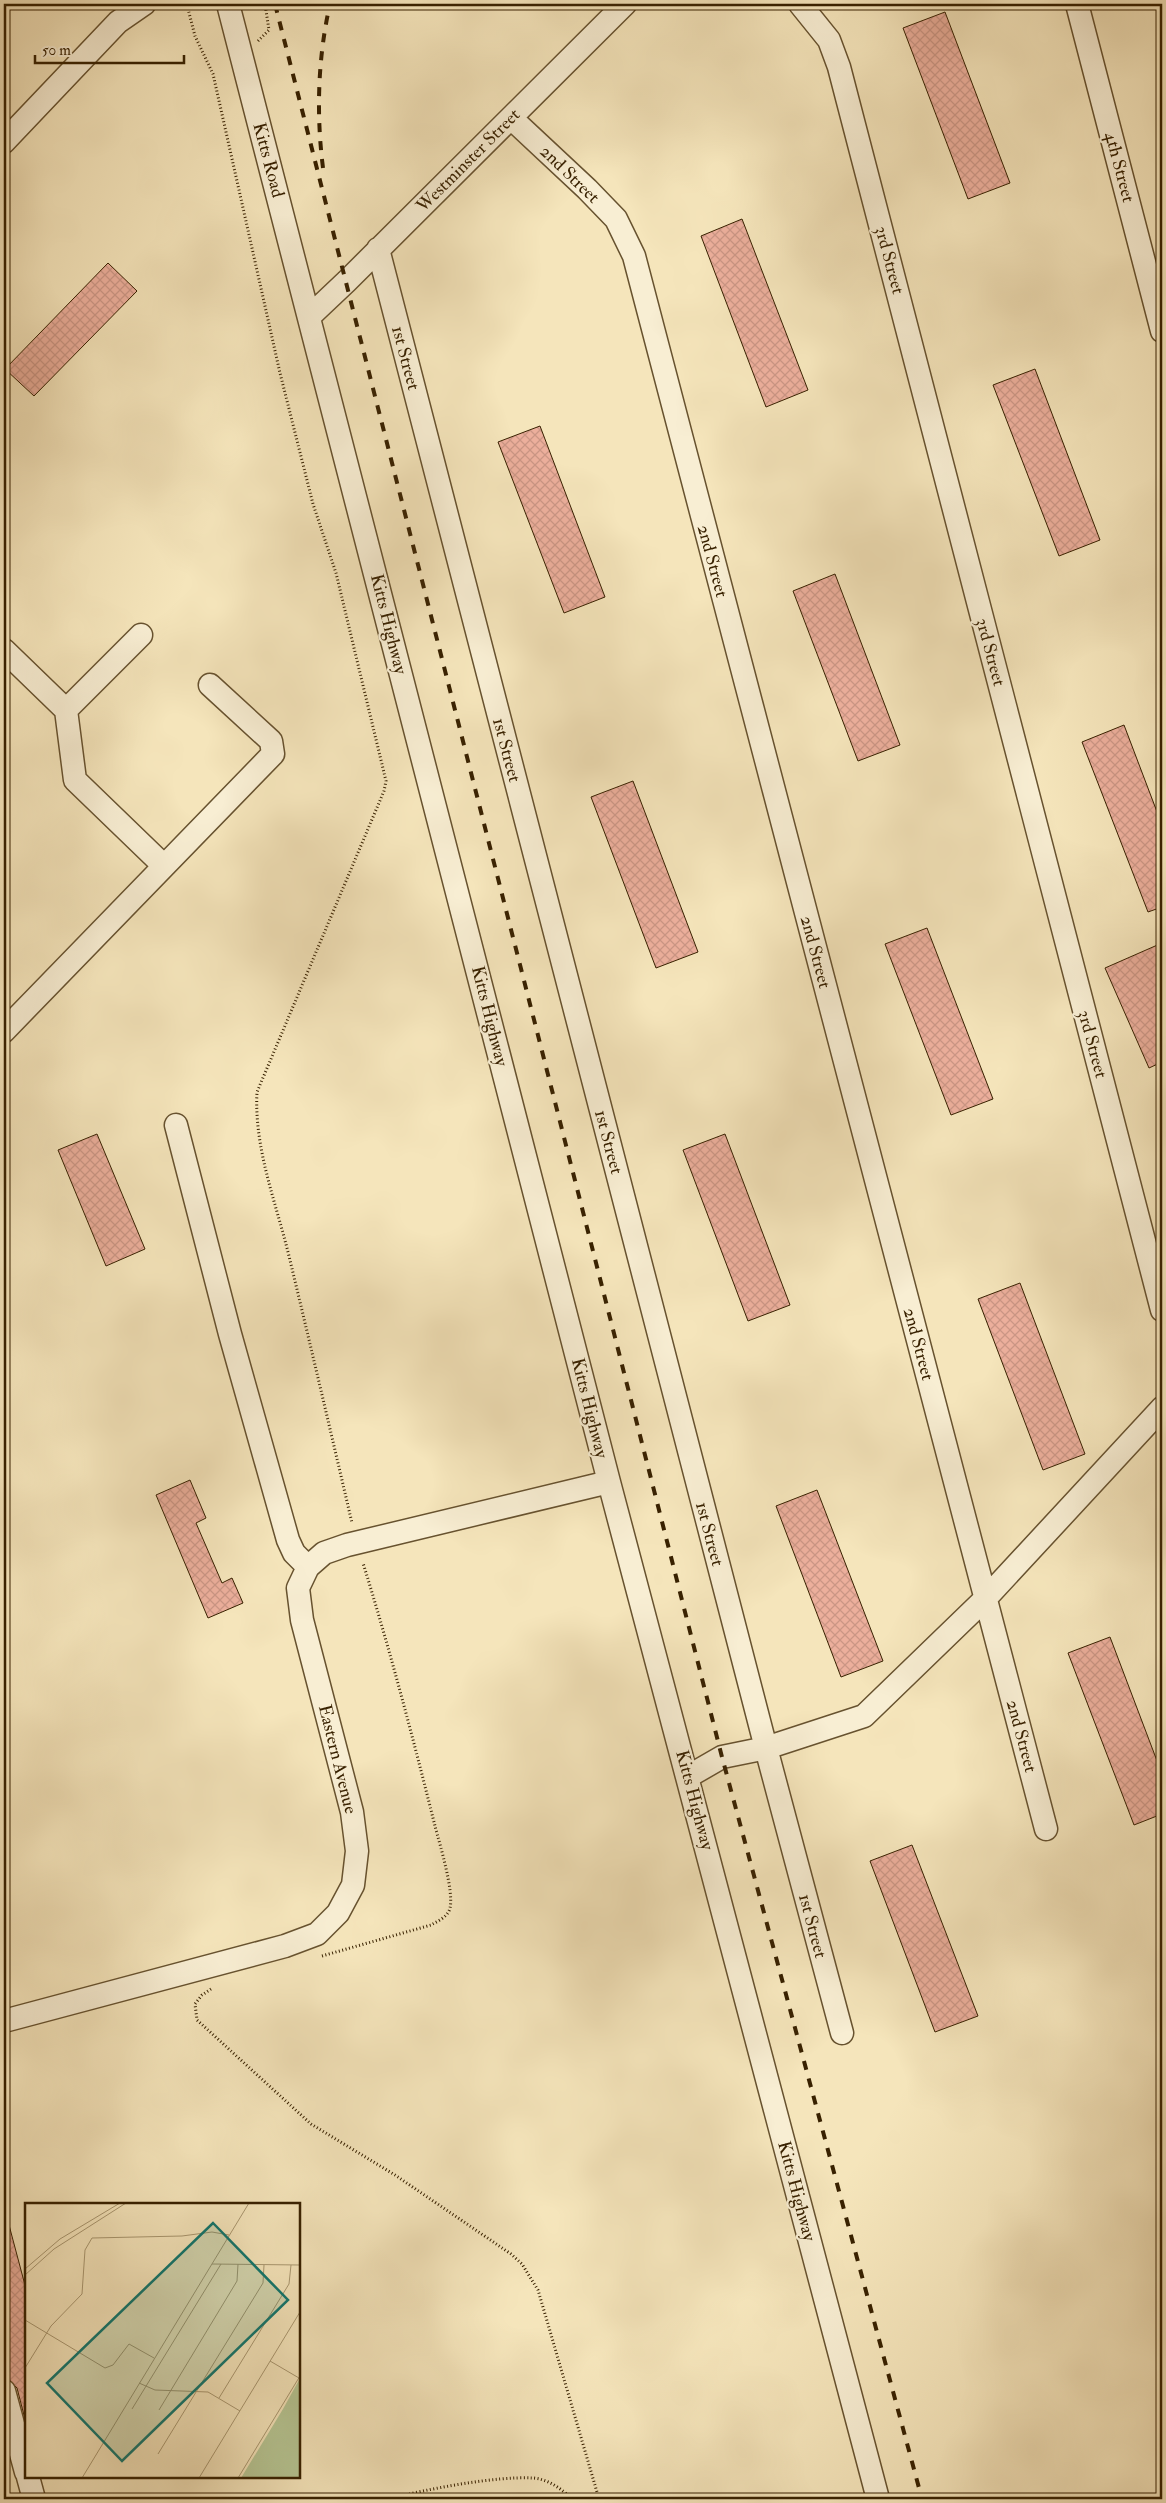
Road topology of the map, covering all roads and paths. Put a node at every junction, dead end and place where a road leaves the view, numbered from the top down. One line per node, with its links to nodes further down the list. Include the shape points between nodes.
1 (144, 4): 10 (street, via 118,22)
2 (228, 4): 8 (street, Kitts Road)
3 (265, 4): 8 (path, via 269,30 260,40)
4 (625, 4): 9 (street, Westminster Street)
5 (800, 4): 21 (street, 3rd Street, via 829,40 839,67)
6 (1077, 4): 13 (street, 4th Street)
7 (187, 5): 24 (path, via 195,36 213,74 283,382 313,504 336,573 386,781 257,1092 256,1112 266,1172)
8 (239, 46): 12 (street, Kitts Road)
9 (511, 118): 11 (street, Westminster Street); 26 (street, 2nd Street, via 587,188 616,220 634,256)
10 (4, 142)
11 (378, 249): 12 (street, Westminster Street); 27 (street, 1st Street)
12 (310, 316): 23 (street, Kitts Highway)
13 (1162, 331)
14 (141, 635): 17 (street)
15 (4, 650): 17 (street)
16 (210, 685): 18 (street, via 271,741 273,754)
17 (66, 710): 18 (street, via 75,780)
18 (163, 865): 19 (street)
19 (4, 1031)
20 (176, 1125): 25 (street, via 288,1540 294,1553)
21 (1162, 1310)
22 (1162, 1408): 26 (street)
23 (609, 1482): 24 (street); 28 (street, Kitts Highway)
24 (357, 1543): 25 (street, via 324,1553); 30 (path, via 409,1720 440,1847 450,1910 431,1925)
25 (308, 1566): 32 (street, Eastern Avenue, via 298,1588 302,1620 352,1812 357,1850 353,1886 338,1913 317,1934 285,1946)
26 (986, 1598): 27 (street, via 864,1716); 29 (street, 2nd Street)
27 (766, 1748): 28 (street, via 722,1757); 33 (street, 1st Street)
28 (689, 1776): 41 (street, Kitts Highway)
29 (1046, 1829)
30 (316, 1958)
31 (220, 1986): 40 (path, via 202,1995 195,2004 197,2020 311,2124 395,2175 522,2264 538,2290)
32 (4, 2021)
33 (842, 2033)
34 (4, 2391): 35 (street)
35 (25, 2468)
36 (28, 2478): 37 (street)
37 (34, 2499)
38 (389, 2499): 39 (path, via 488,2482 535,2478 560,2487)
39 (572, 2499)
40 (599, 2499)
41 (878, 2499)

